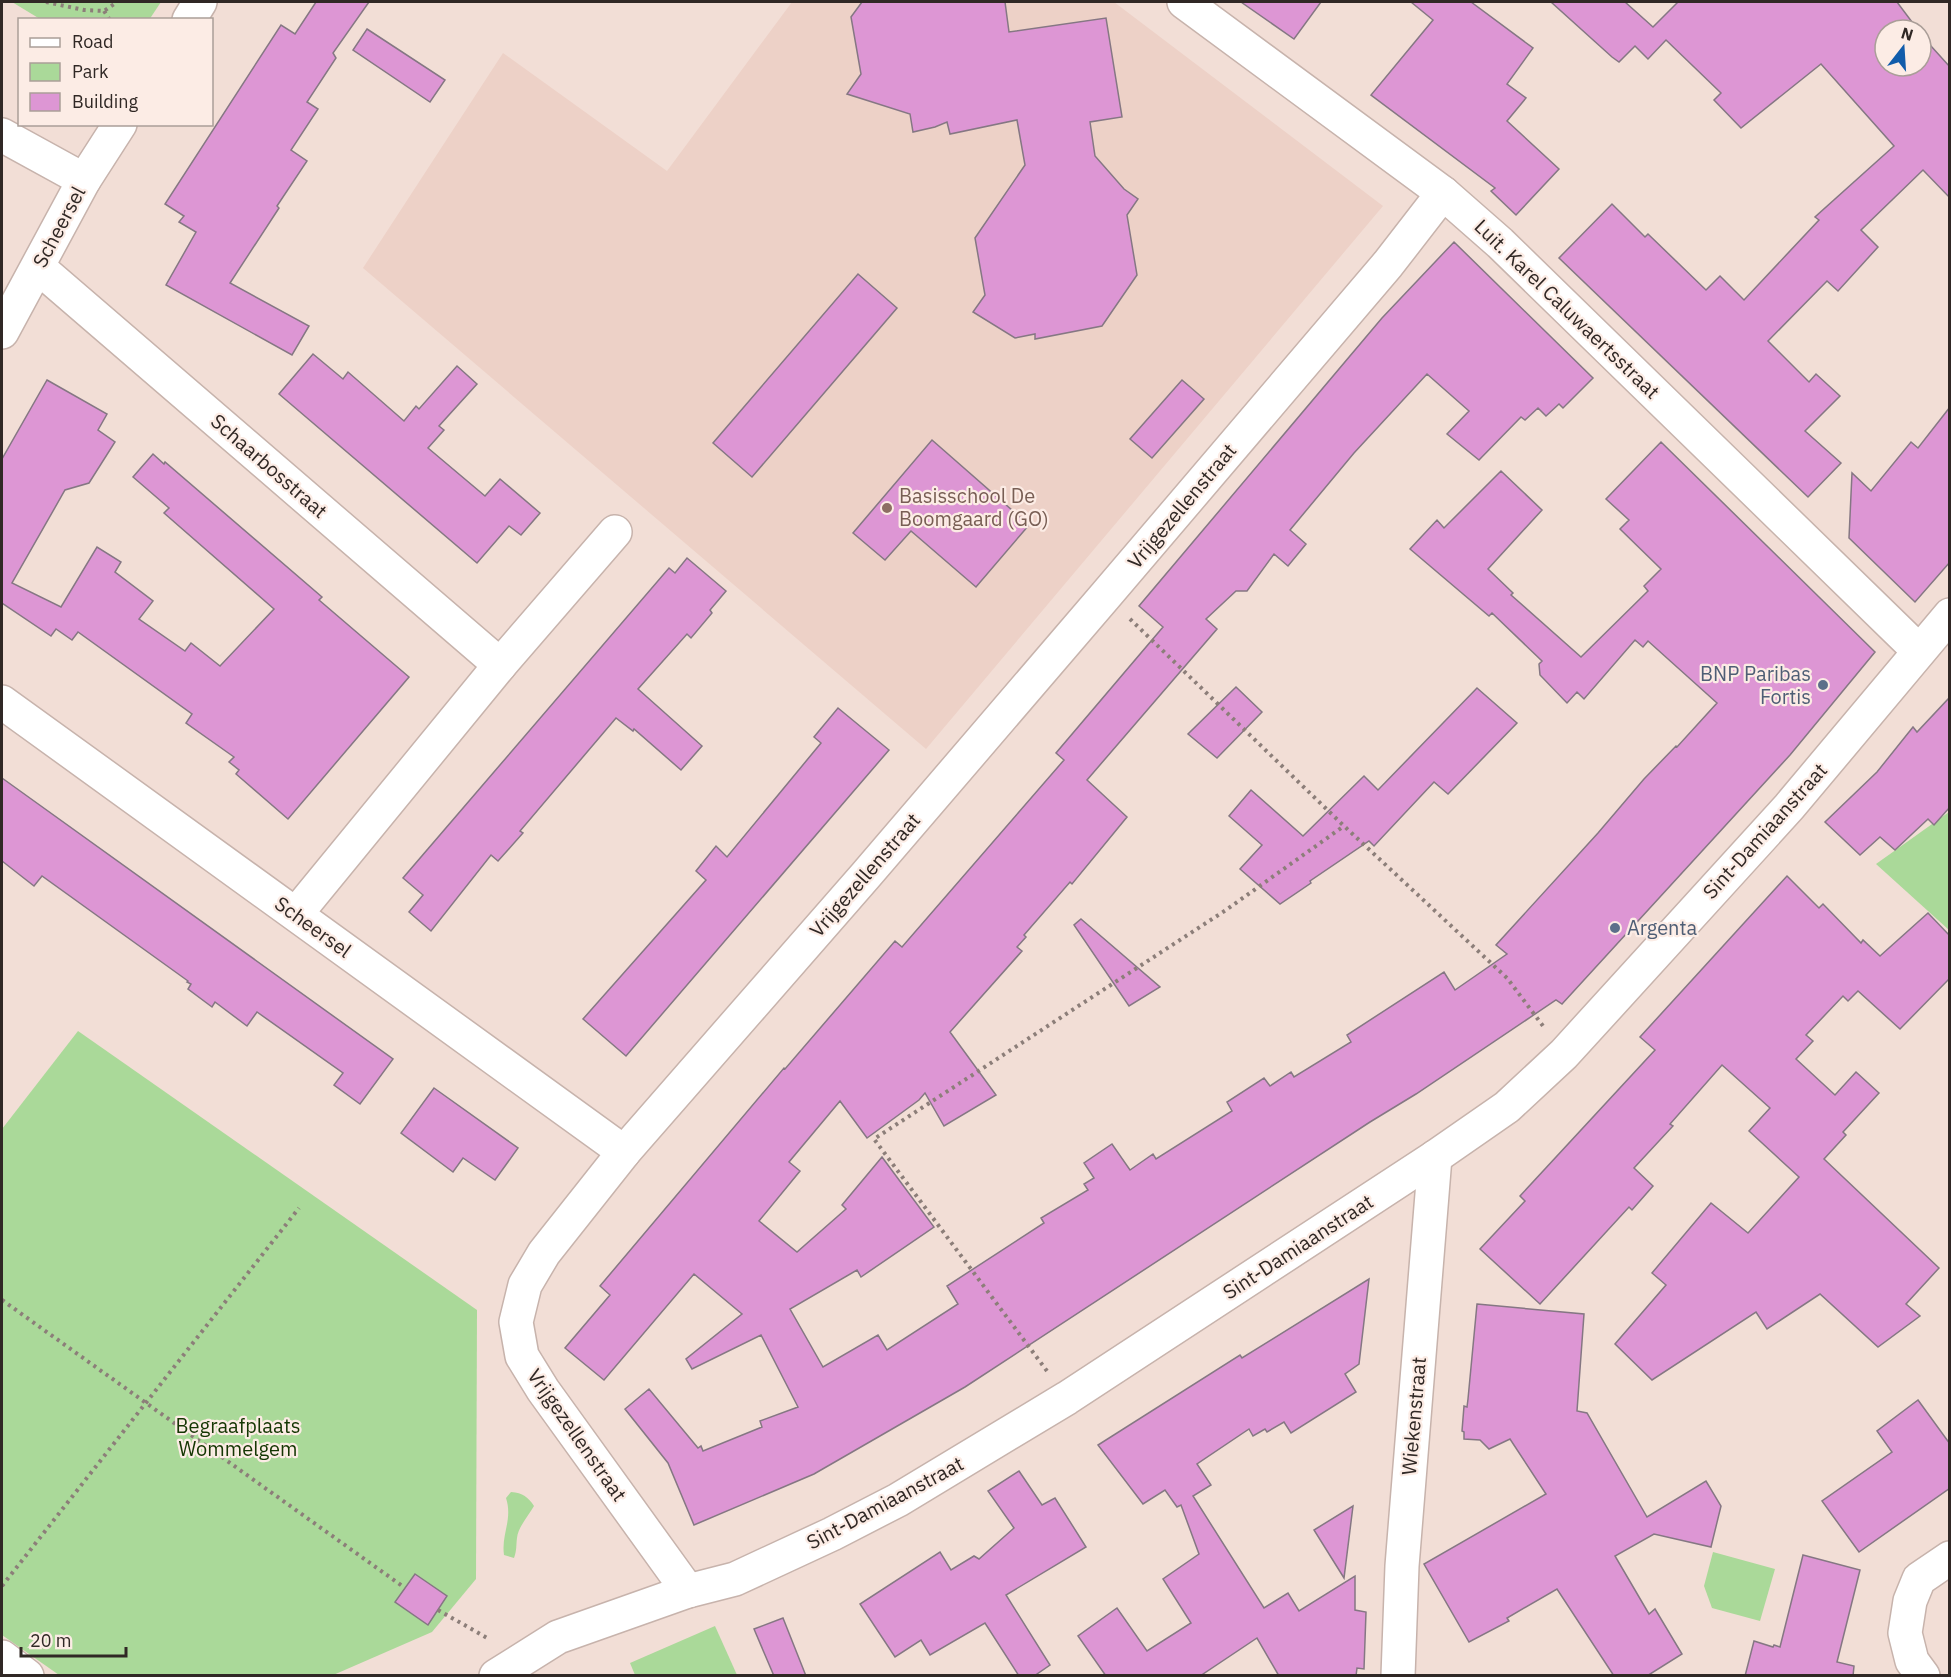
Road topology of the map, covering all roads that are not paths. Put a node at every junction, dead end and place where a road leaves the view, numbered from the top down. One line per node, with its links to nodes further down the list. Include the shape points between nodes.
1 (200, 2): 3 (street)
2 (1185, 2): 7 (street, Luit. Karel Caluwaertsstraat)
3 (190, 18)
4 (119, 126): 6 (street, Scheersel)
5 (2, 135): 6 (street)
6 (84, 180): 8 (street, Scheersel)
7 (1443, 193): 12 (street, Luit. Karel Caluwaertsstraat, via 1500,243); 16 (street, Vrijgezellenstraat, via 1388,264 1106,595)
8 (38, 267): 9 (street, Scheersel); 13 (street, Schaarbosstraat)
9 (2, 332)
10 (615, 532): 13 (street)
11 (1950, 615): 12 (street, Sint-Damiaanstraat)
12 (1919, 651): 17 (street, Sint-Damiaanstraat, via 1789,807 1564,1054 1507,1107)
13 (500, 665): 15 (street)
14 (2, 702): 15 (street, Scheersel)
15 (296, 914): 16 (street, Scheersel)
16 (624, 1152): 19 (street, Vrijgezellenstraat, via 544,1253 525,1285 516,1322 522,1356 543,1390)
17 (1436, 1157): 19 (street, Sint-Damiaanstraat, via 1067,1398 898,1500 735,1579); 23 (street, Wiekenstraat, via 1401,1566)
18 (1950, 1558): 24 (street, via 1919,1579 1910,1601 1905,1633 1912,1661)
19 (688, 1592): 22 (street, Sint-Damiaanstraat, via 558,1637)
20 (2, 1657): 21 (street)
21 (27, 1676)
22 (495, 1676)
23 (1398, 1676)
24 (1923, 1676)

